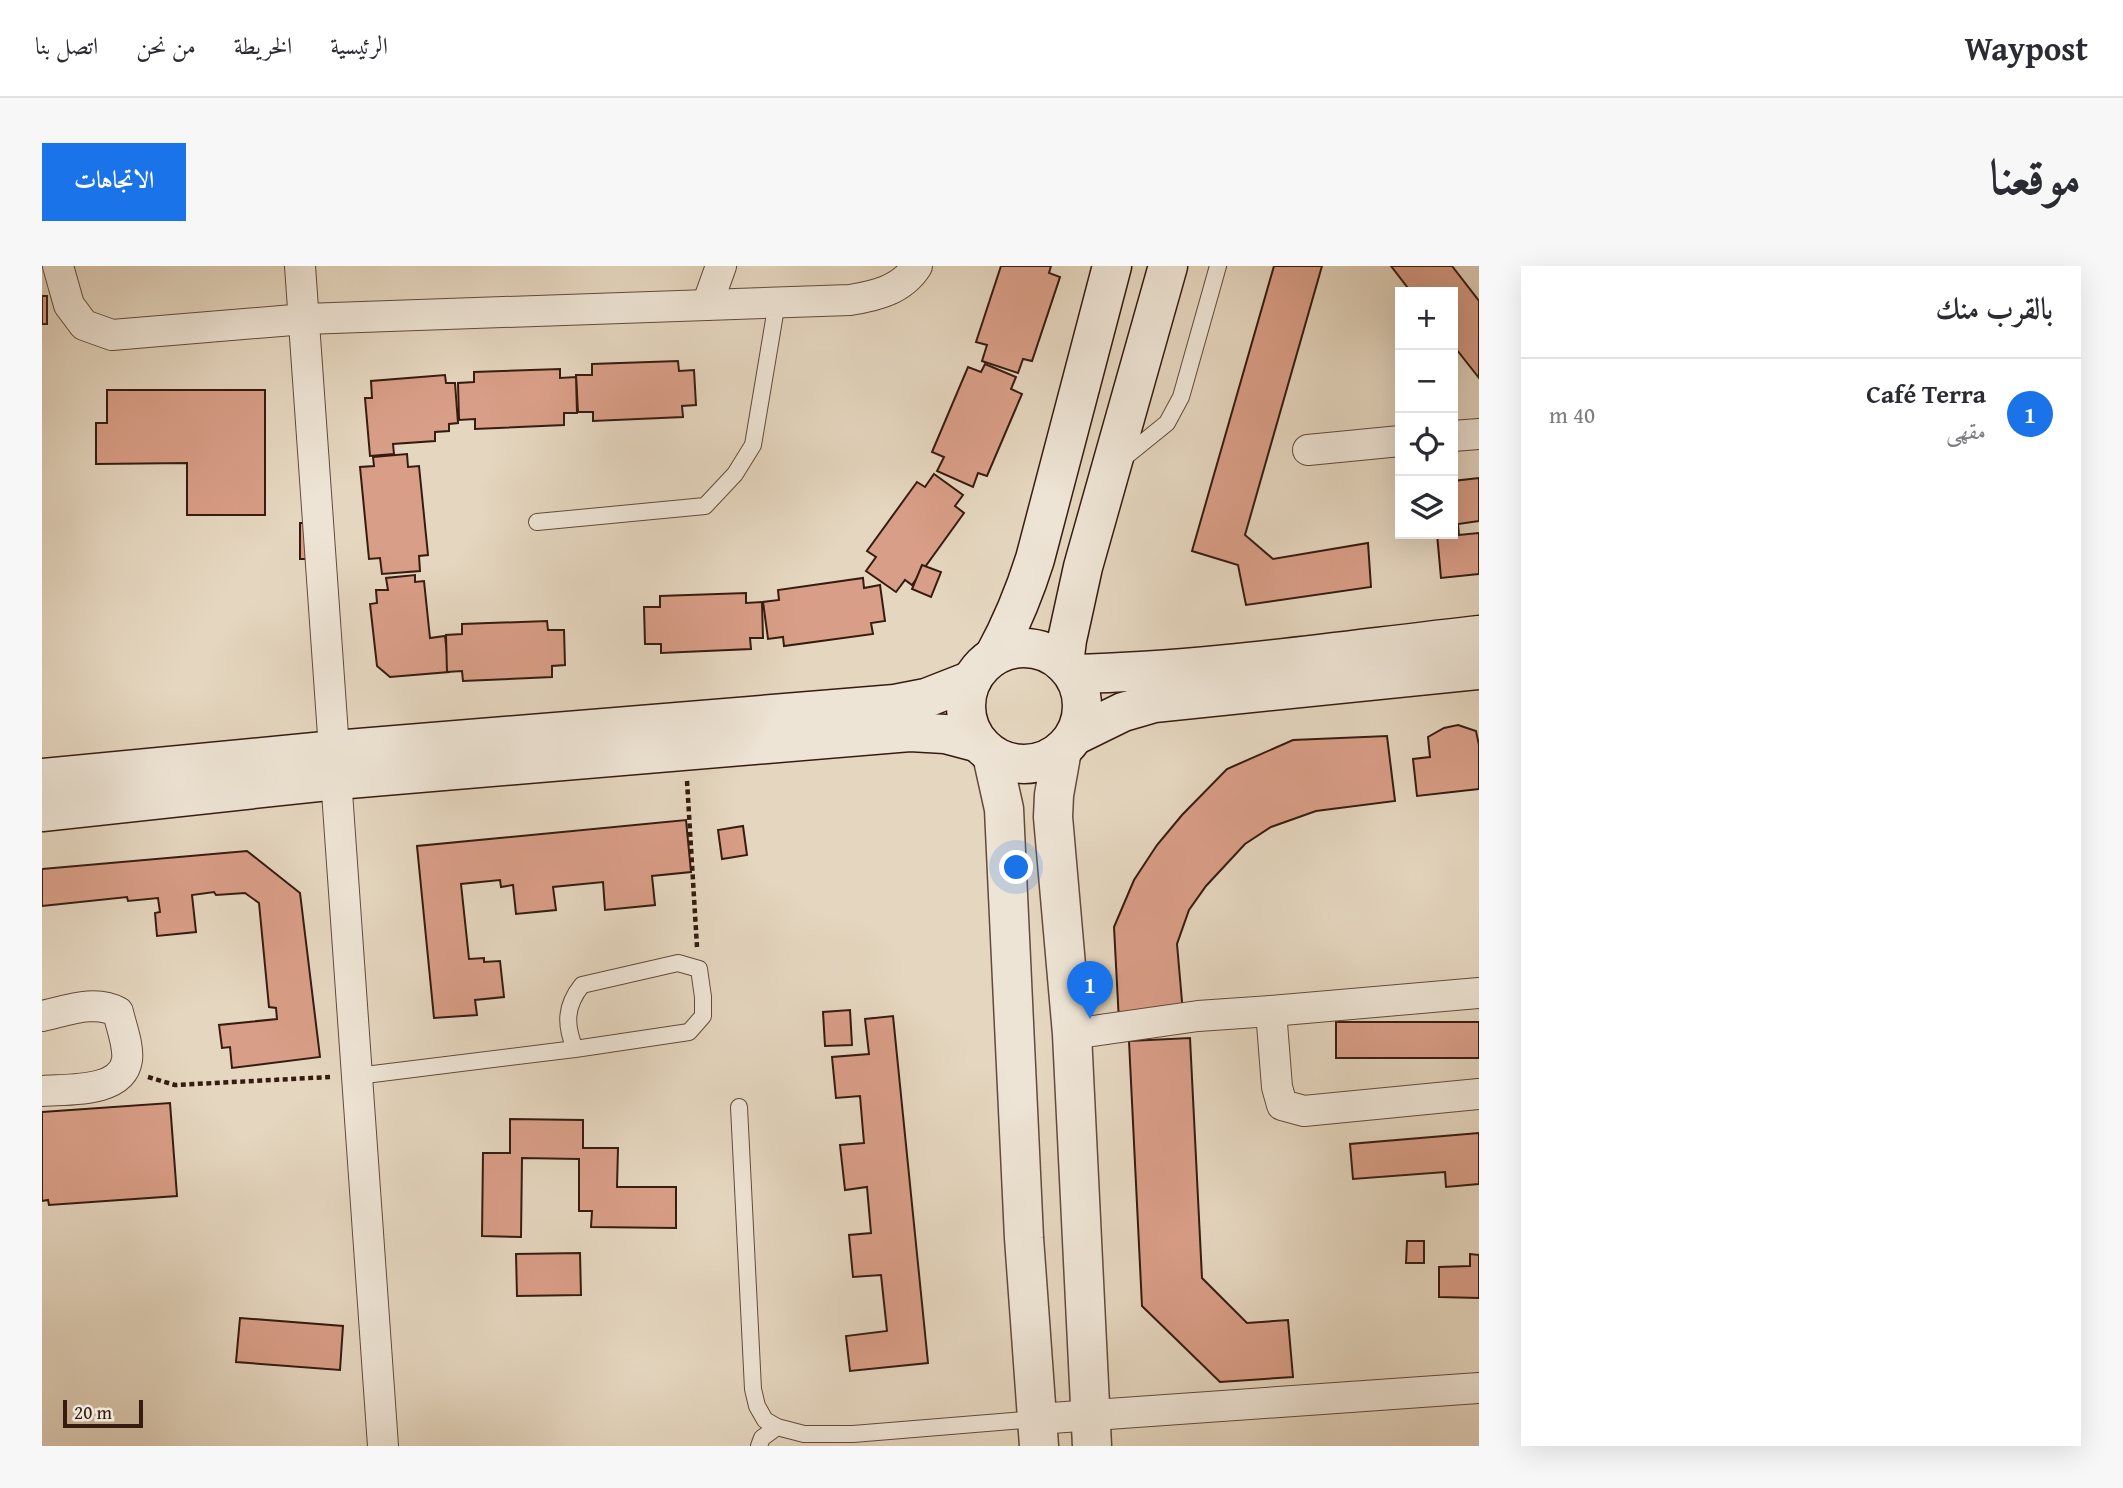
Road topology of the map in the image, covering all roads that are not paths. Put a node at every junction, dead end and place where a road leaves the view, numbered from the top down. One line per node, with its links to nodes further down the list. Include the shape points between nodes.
1 (58, 266): 10 (street, via 69,304 84,325 112,335)
2 (300, 266): 10 (street)
3 (721, 266): 9 (street)
4 (917, 266): 8 (street, via 882,294 850,300)
5 (1112, 266): 18 (main road, via 1035,559 1024,593)
6 (1168, 266): 15 (main road)
7 (1218, 266): 15 (lane, via 1181,397 1167,423)
8 (776, 302): 9 (street); 16 (lane, via 753,444 735,474 705,506)
9 (707, 305): 10 (street)
10 (305, 319): 23 (street)
11 (1479, 434): 12 (street)
12 (1458, 436)
13 (1395, 441): 14 (street)
14 (1308, 450)
15 (1110, 469): 19 (main road, via 1067,640)
16 (537, 522)
17 (1479, 635): 19 (main road, via 1186,668)
18 (983, 668): 19 (main road, via 1011,649 1030,648 1049,653); 22 (main road, via 967,696 966,712 970,729); 23 (main road, via 926,698 895,704)
19 (1069, 669): 21 (main road, via 1082,694 1082,716)
20 (1479, 670): 21 (main road, via 1154,703 1122,712)
21 (1068, 743): 22 (main road, via 1046,760 1028,764 1010,762); 29 (main road, via 1056,783 1053,817)
22 (986, 749): 23 (main road, via 945,734 910,732 685,752); 38 (main road, via 1004,809)
23 (336, 765): 24 (main road); 25 (main road); 31 (street)
24 (42, 778)
25 (42, 812)
26 (1479, 993): 27 (street)
27 (1271, 1011): 29 (street); 33 (street, via 1282,1105 1304,1111)
28 (42, 1016): 32 (street, via 99,1005 118,1012 128,1058 120,1076 106,1085)
29 (1072, 1034): 37 (main road)
30 (575, 1049): 30 (lane, via 689,1032 703,1016 699,969 678,963 582,985 572,998 567,1030); 31 (lane)
31 (357, 1076): 39 (street)
32 (42, 1091)
33 (1479, 1094)
34 (739, 1107): 36 (lane, via 753,1389 765,1420)
35 (1479, 1388): 37 (street)
36 (777, 1427): 38 (lane, via 804,1434); 40 (lane)
37 (1091, 1430): 38 (street)
38 (1038, 1432)
39 (383, 1446)
40 (759, 1446)

